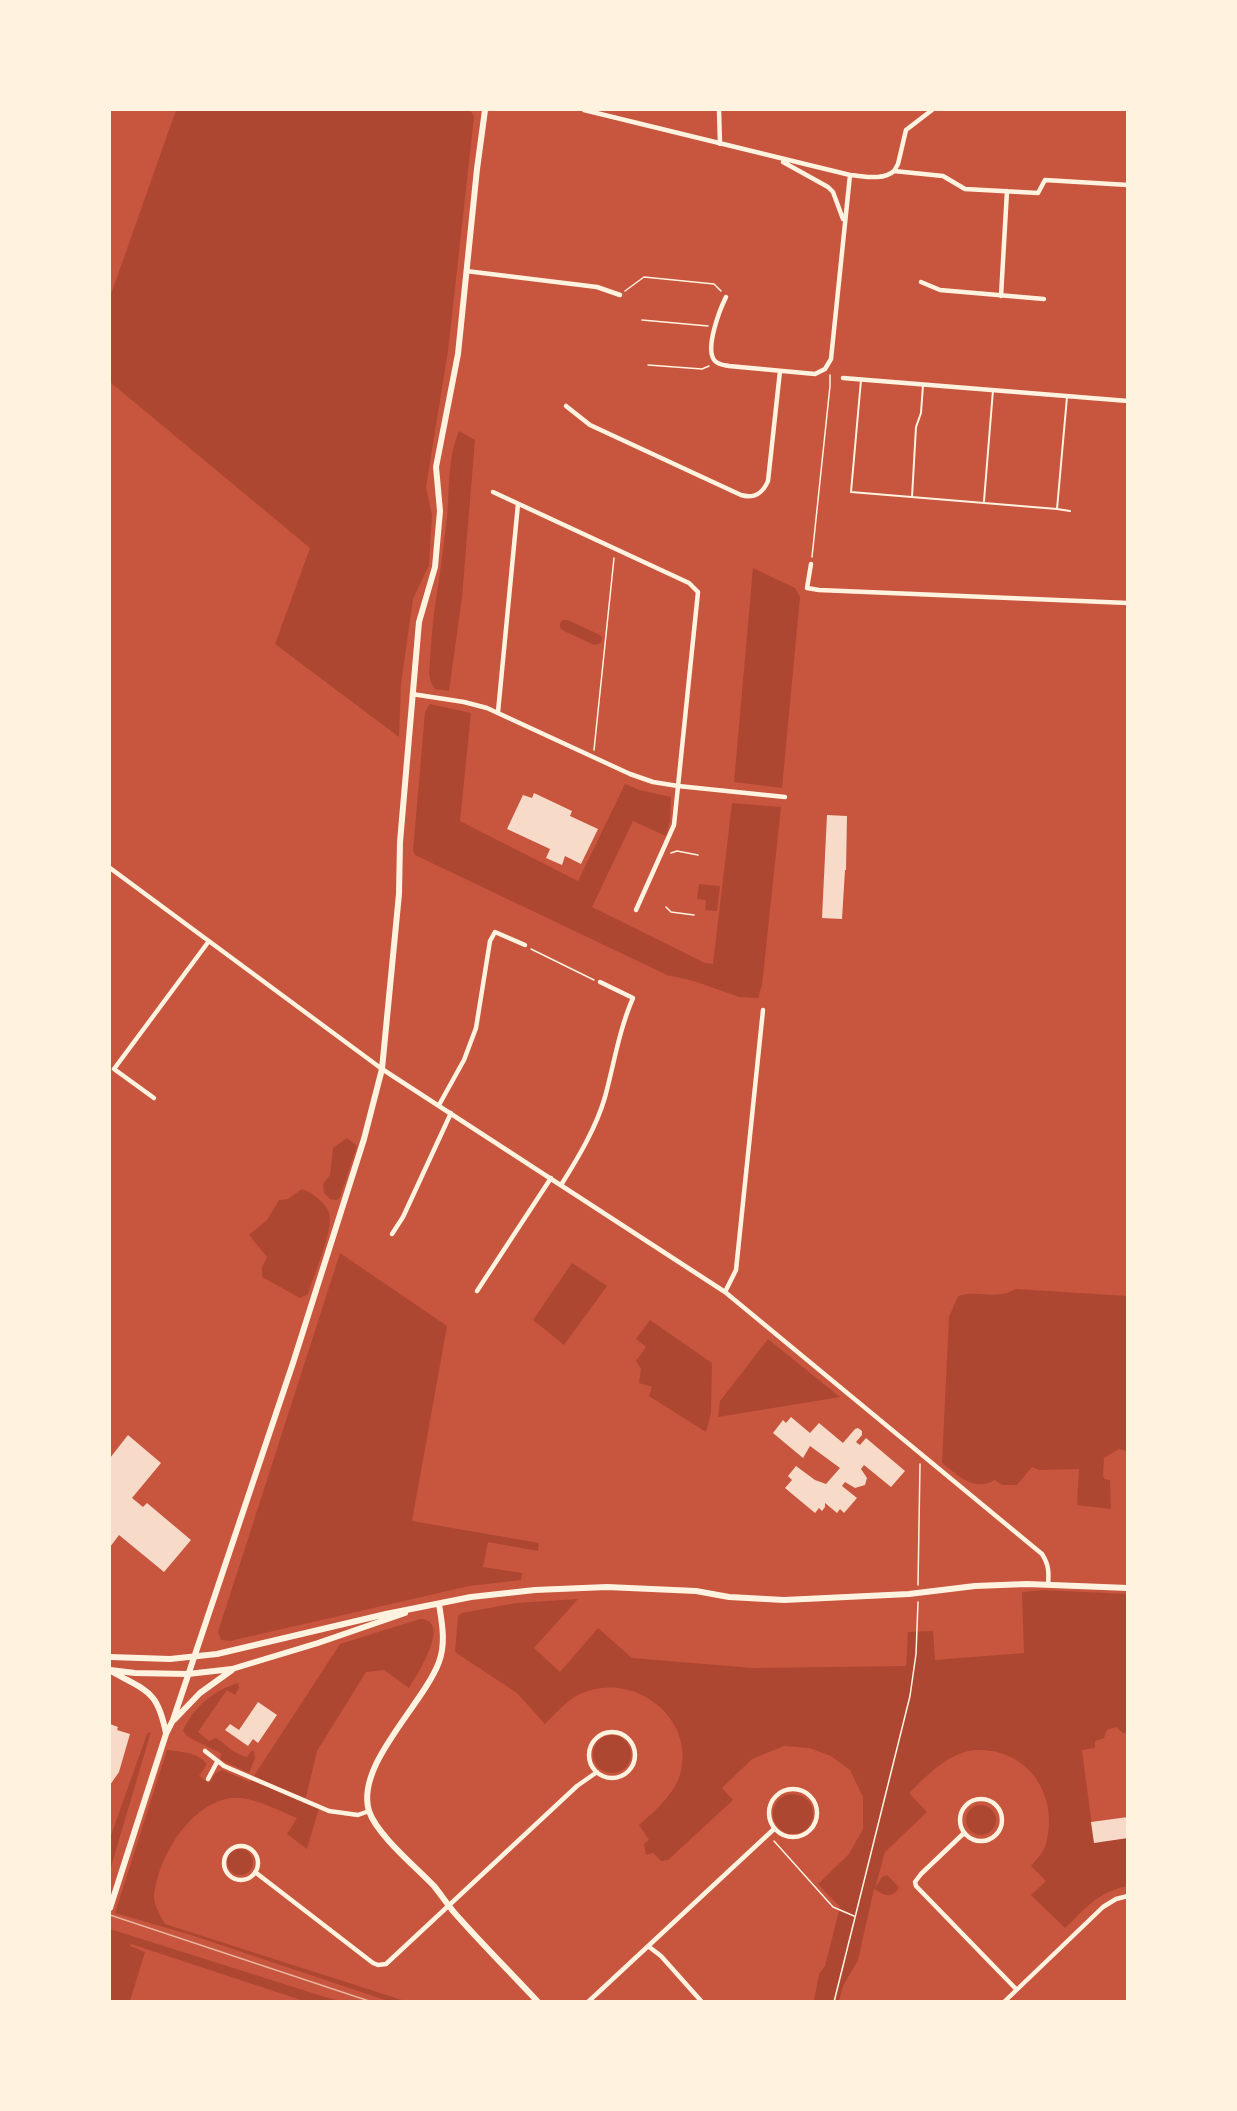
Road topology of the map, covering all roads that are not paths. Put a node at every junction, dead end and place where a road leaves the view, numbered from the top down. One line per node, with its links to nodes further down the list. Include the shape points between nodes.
1 (485, 110): 12 (street)
2 (584, 110): 5 (street)
3 (719, 110): 5 (street)
4 (932, 110): 7 (street, via 906,130)
5 (720, 144): 6 (street)
6 (778, 158): 8 (street); 11 (street, via 828,187)
7 (894, 171): 8 (street, via 882,177); 10 (street, via 943,176 964,189)
8 (850, 175): 11 (street)
9 (1128, 185): 10 (street, via 1045,180 1038,193)
10 (1007, 191): 15 (street)
11 (845, 222): 18 (street, via 831,359 825,369 815,374)
12 (466, 271): 14 (street, via 597,287); 34 (street, via 458,354 436,466 440,511 435,567 419,622)
13 (921, 282): 15 (street, via 940,290)
14 (620, 295)
15 (1001, 296): 17 (street)
16 (726, 297): 18 (street, via 715,326 714,360 729,366)
17 (1044, 299)
18 (780, 371): 25 (street, via 768,482 762,492 753,496 741,495 590,424)
19 (843, 378): 20 (street)
20 (861, 380): 21 (street); 27 (lane, via 851,492)
21 (923, 385): 22 (street); 27 (lane)
22 (993, 390): 23 (street); 28 (lane)
23 (1067, 397): 24 (street); 30 (lane)
24 (1128, 401)
25 (566, 406)
26 (493, 492): 29 (street)
27 (912, 497): 28 (lane)
28 (984, 502): 30 (lane)
29 (518, 504): 35 (street); 36 (street, via 697,588)
30 (1057, 509): 31 (lane)
31 (1070, 511)
32 (811, 564): 33 (street, via 807,588)
33 (1128, 603)
34 (412, 694): 35 (street); 45 (street)
35 (498, 712): 36 (street, via 630,774)
36 (678, 786): 37 (street); 39 (street, via 675,825)
37 (785, 796)
38 (110, 868): 40 (street)
39 (636, 910)
40 (209, 941): 44 (street); 45 (street)
41 (525, 945): 47 (street, via 495,932 490,941 476,1029)
42 (600, 982): 50 (street, via 633,998 600,1111)
43 (763, 1010): 53 (street, via 736,1270)
44 (112, 1067): 46 (street)
45 (382, 1069): 47 (street); 58 (street, via 364,1139 293,1363)
46 (153, 1098)
47 (439, 1106): 48 (street)
48 (451, 1113): 49 (street); 51 (street)
49 (551, 1178): 50 (street); 52 (street)
50 (561, 1185): 53 (street)
51 (392, 1234)
52 (477, 1291)
53 (724, 1292): 54 (street, via 1042,1554 1049,1572)
54 (1048, 1585): 55 (street); 56 (street, via 975,1586 784,1600 600,1587 535,1590)
55 (1128, 1588)
56 (439, 1604): 57 (street); 69 (street, via 443,1633 439,1661 373,1770)
57 (414, 1609): 58 (street); 60 (street)
58 (194, 1656): 59 (street); 62 (street)
59 (110, 1657)
60 (232, 1669): 62 (street); 63 (street)
61 (110, 1670): 62 (street); 64 (street, via 141,1686 155,1699)
62 (188, 1674): 63 (street)
63 (173, 1720): 64 (street)
64 (166, 1734): 75 (street)
65 (205, 1751): 66 (street)
66 (217, 1762): 68 (street); 69 (street, via 329,1811 358,1815)
67 (597, 1772): 67 (street, via 588,1756 595,1738 612,1731 628,1738 635,1754 633,1766 613,1778); 74 (street, via 577,1786)
68 (207, 1779)
69 (369, 1811): 74 (street, via 384,1834)
70 (774, 1829): 70 (street, via 769,1812 777,1795 796,1790 813,1800 816,1818 806,1834 793,1838); 76 (street)
71 (964, 1833): 71 (street, via 974,1840 993,1838 1003,1821 996,1803 984,1798 972,1800 960,1815); 77 (street, via 921,1874 916,1886)
72 (255, 1872): 72 (street, via 258,1862 246,1846 235,1847 224,1859 226,1871 234,1878 246,1879); 74 (street, via 378,1965 386,1964)
73 (1128, 1896): 77 (street, via 1103,1907)
74 (450, 1906): 78 (street)
75 (110, 1908)
76 (648, 1946): 79 (street); 80 (street)
77 (1016, 1989): 81 (street)
78 (538, 2001)
79 (588, 2001)
80 (702, 2001)
81 (1004, 2001)

